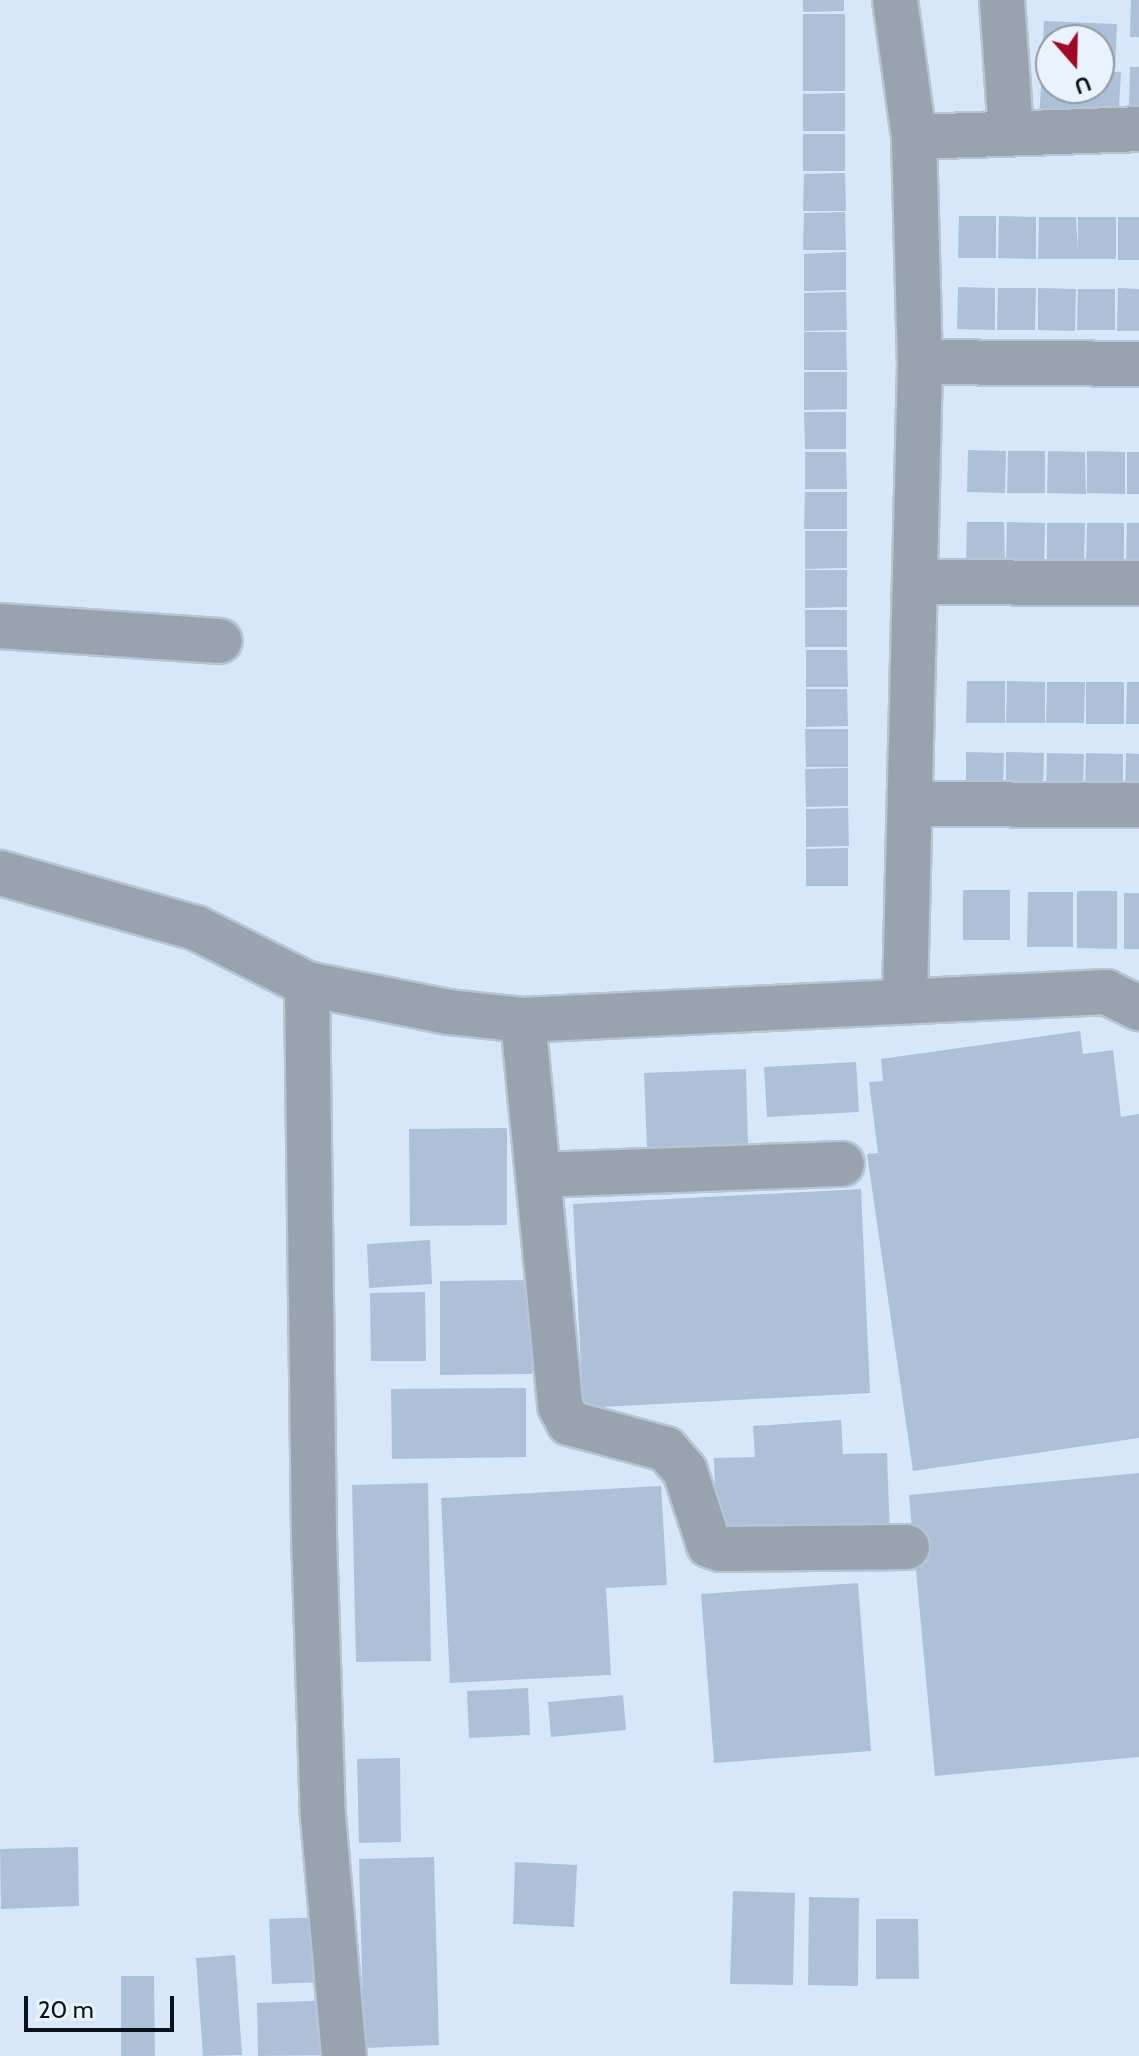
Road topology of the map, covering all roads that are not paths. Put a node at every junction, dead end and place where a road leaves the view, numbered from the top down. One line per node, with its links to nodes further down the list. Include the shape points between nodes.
1 (895, 0): 5 (street)
2 (1002, 0): 4 (street)
3 (1139, 129): 4 (street)
4 (1011, 131): 5 (street)
5 (914, 137): 6 (street)
6 (920, 362): 7 (street); 8 (street)
7 (1139, 364)
8 (916, 582): 9 (street); 12 (street)
9 (1139, 583)
10 (0, 626): 11 (street)
11 (219, 641)
12 (915, 804): 13 (street); 16 (street)
13 (1139, 805)
14 (0, 873): 15 (street, via 196,928)
15 (307, 984): 18 (street); 22 (street, via 318,1675)
16 (905, 1000): 17 (street, via 1106,992); 18 (street)
17 (1139, 1008)
18 (523, 1020): 20 (street)
19 (842, 1164): 20 (street)
20 (540, 1175): 21 (street, via 560,1406 569,1423 666,1449 685,1471 709,1545)
21 (907, 1547)
22 (344, 2056)

